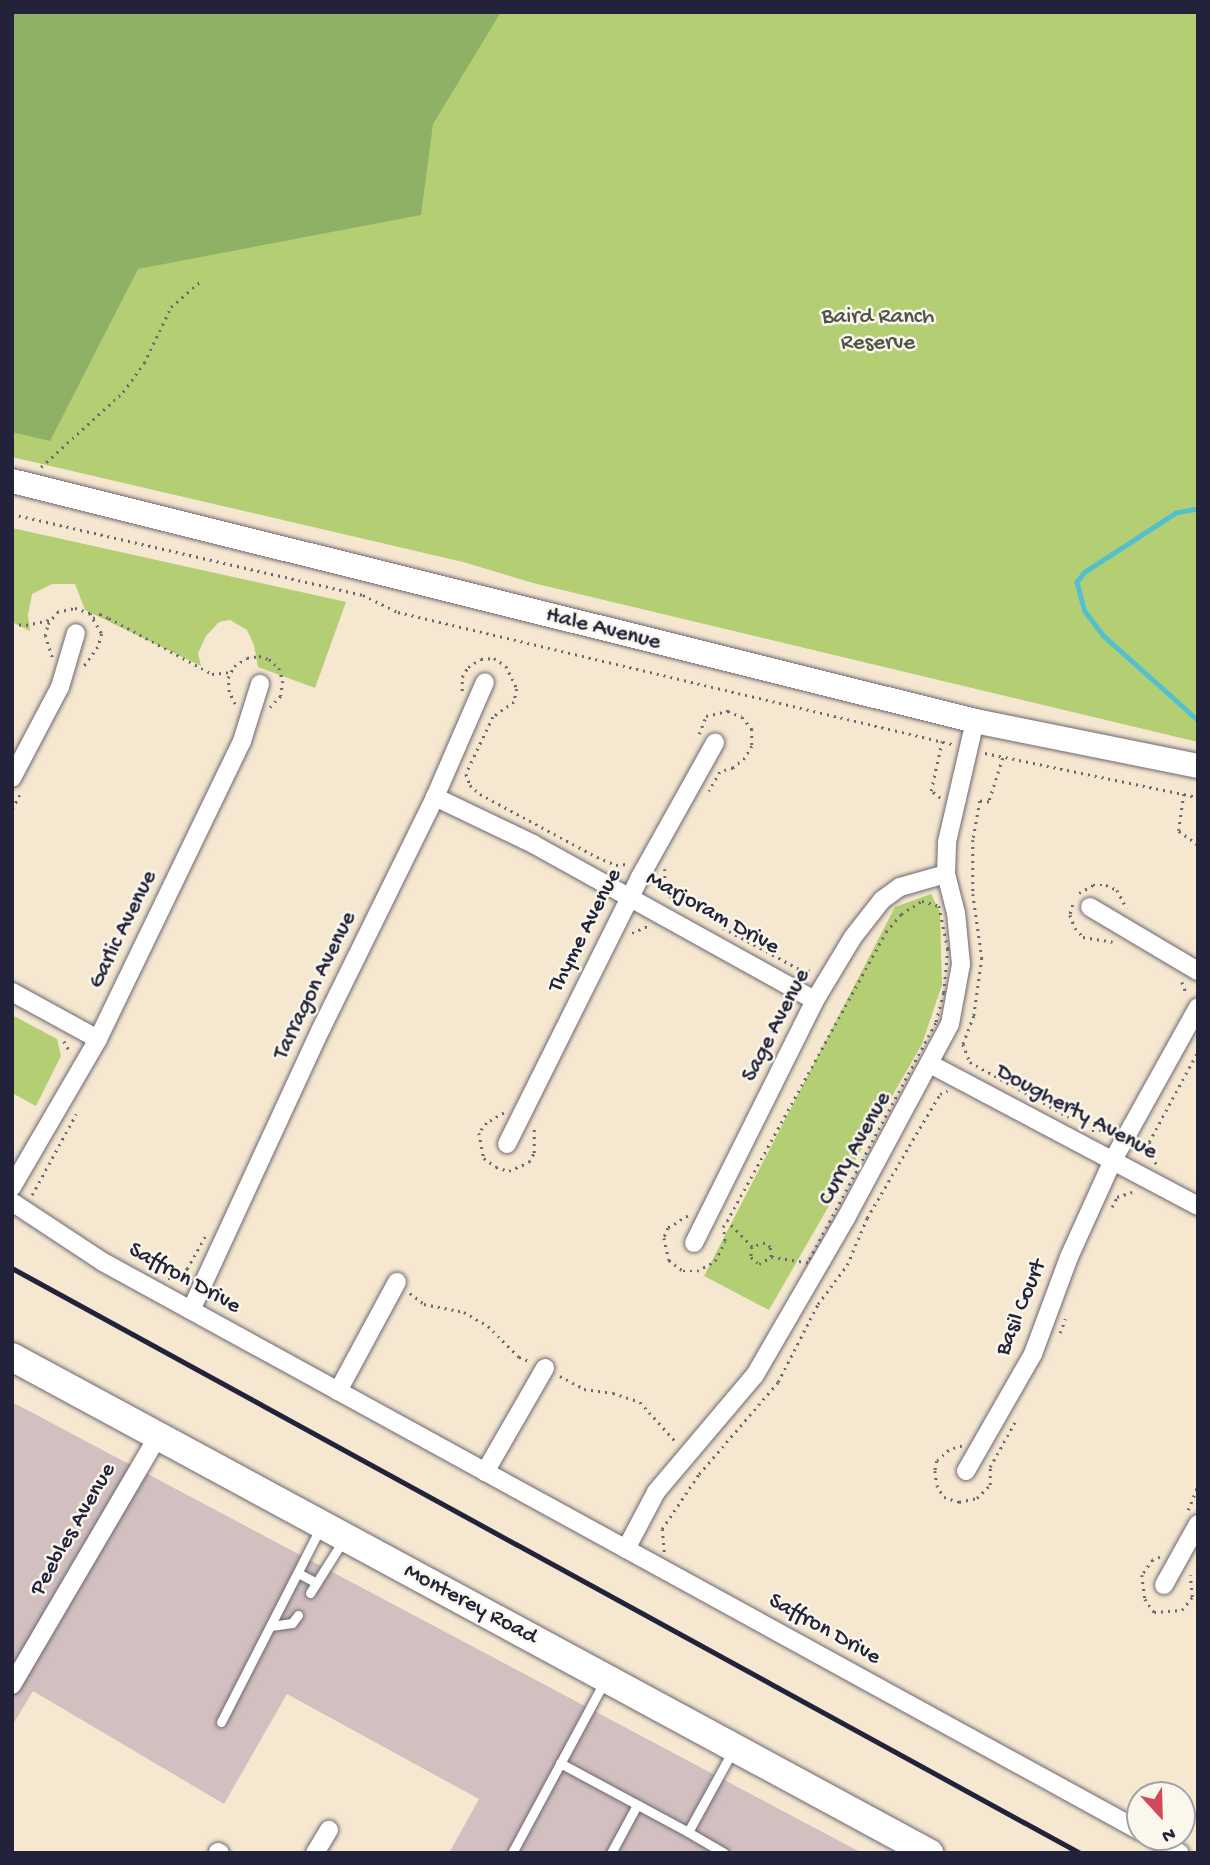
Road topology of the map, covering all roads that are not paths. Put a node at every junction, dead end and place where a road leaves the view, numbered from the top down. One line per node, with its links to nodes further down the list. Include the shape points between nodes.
1 (19, 483): 5 (main road, Hale Avenue)
2 (76, 633): 8 (street, via 60,687)
3 (485, 682): 9 (street, Tarragon Avenue)
4 (260, 684): 17 (street, Garlic Avenue, via 242,741)
5 (975, 721): 7 (main road, Hale Avenue); 10 (street, Curry Avenue, via 947,842)
6 (715, 743): 11 (street, Thyme Avenue)
7 (1198, 766)
8 (12, 778)
9 (435, 797): 11 (street, Marjoram Drive); 26 (street, Tarragon Avenue)
10 (946, 874): 15 (street, Sage Avenue, via 900,887 882,900); 18 (street, Curry Avenue, via 961,964 950,1024)
11 (631, 896): 15 (street, Marjoram Drive); 19 (street, Thyme Avenue)
12 (1090, 907): 13 (street)
13 (1198, 971)
14 (12, 992): 17 (street)
15 (815, 1000): 24 (street, Sage Avenue)
16 (1193, 1002): 20 (street, Basil Court)
17 (98, 1039): 21 (street, Garlic Avenue)
18 (930, 1064): 20 (street, Dougherty Avenue); 35 (street, Curry Avenue, via 755,1375 656,1492)
19 (507, 1144)
20 (1113, 1160): 23 (street, Dougherty Avenue); 31 (street, Basil Court, via 1069,1257 1033,1354)
21 (12, 1187)
22 (12, 1202): 26 (street, Saffron Drive, via 103,1262)
23 (1198, 1206)
24 (694, 1243)
25 (397, 1282): 29 (street)
26 (191, 1310): 29 (street, Saffron Drive)
27 (12, 1357): 30 (main road, Monterey Road)
28 (545, 1368): 32 (street)
29 (338, 1391): 32 (street, Saffron Drive)
30 (158, 1436): 34 (main road, Monterey Road); 43 (street, Peebles Avenue)
31 (966, 1471)
32 (485, 1472): 35 (street, Saffron Drive)
33 (1198, 1524): 38 (street)
34 (333, 1531): 36 (lane); 37 (lane); 42 (main road, Monterey Road)
35 (625, 1549): 48 (street, Saffron Drive)
36 (298, 1573): 37 (lane); 41 (lane)
37 (317, 1583): 39 (lane)
38 (1164, 1585)
39 (310, 1593)
40 (298, 1615): 41 (lane, via 292,1623)
41 (271, 1626): 44 (lane)
42 (606, 1679): 45 (main road, Monterey Road); 46 (lane)
43 (12, 1685)
44 (221, 1722)
45 (734, 1748): 50 (lane); 55 (main road, Monterey Road)
46 (560, 1763): 47 (lane); 52 (lane)
47 (637, 1805): 50 (lane); 53 (lane)
48 (1126, 1823)
49 (329, 1830): 51 (street)
50 (688, 1832): 54 (lane)
51 (316, 1853)
52 (512, 1853)
53 (611, 1853)
54 (724, 1853)
55 (929, 1853)

